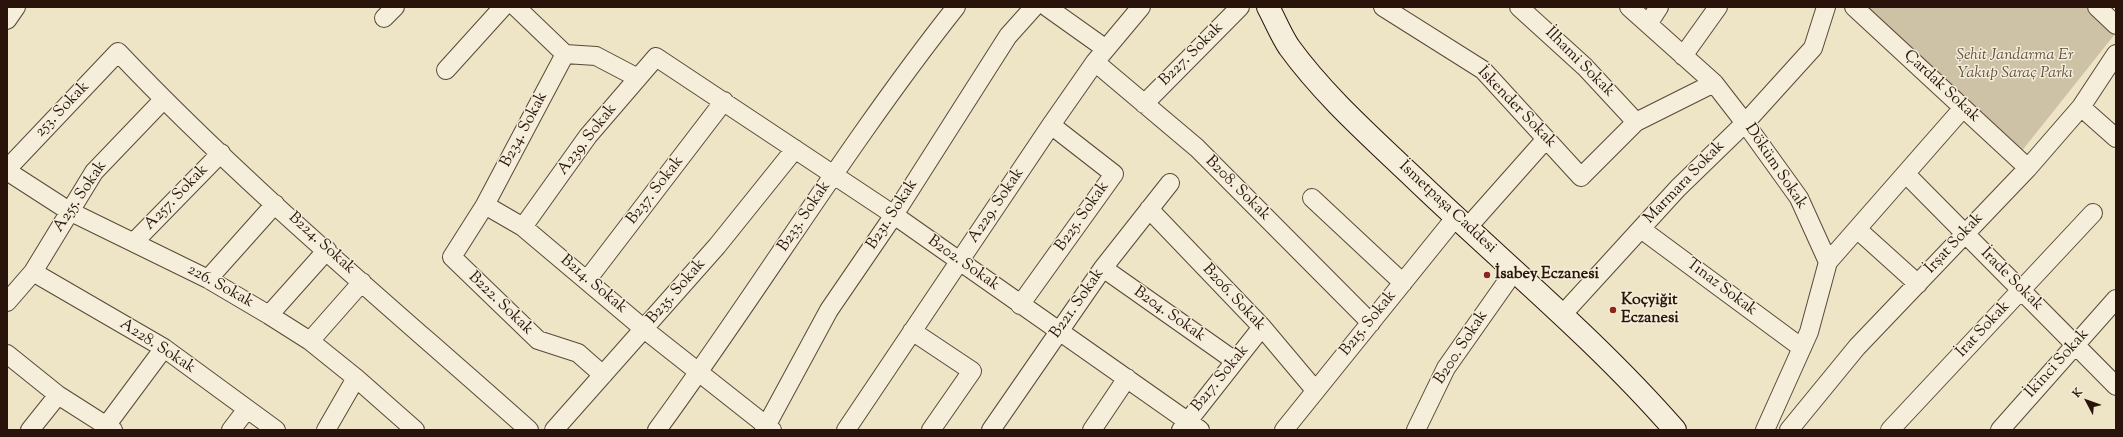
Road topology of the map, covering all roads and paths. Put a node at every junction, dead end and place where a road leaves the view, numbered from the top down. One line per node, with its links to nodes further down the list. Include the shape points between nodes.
1 (16, 7): 18 (street)
2 (503, 7): 27 (street)
3 (516, 7): 22 (street)
4 (956, 7): 45 (street, B233. Sokak)
5 (1034, 7): 53 (street, B231. Sokak, via 1008,36)
6 (1047, 7): 24 (street, B208. Sokak)
7 (1141, 7): 24 (street, A229. Sokak)
8 (1240, 7): 32 (street, B227. Sokak)
9 (1268, 7): 54 (main road, İsmetpaşa Caddesi, via 1288,45 1311,77)
10 (1383, 7): 39 (street, İskender Sokak, via 1483,70)
11 (1519, 7): 35 (street, İlhami Sokak, via 1586,66)
12 (1629, 7): 19 (street, Döküm Sokak)
13 (1659, 7): 19 (street)
14 (1718, 7): 25 (street)
15 (1826, 7): 36 (street, Marmara Sokak, via 1813,48)
16 (1854, 7): 34 (street, Çardak Sokak)
17 (2097, 7): 20 (street)
18 (7, 20)
19 (1648, 24): 25 (street, Döküm Sokak)
20 (2116, 25)
21 (118, 52): 30 (street, B224. Sokak); 43 (street, 253. Sokak)
22 (565, 54): 28 (street, via 596,56); 49 (street, B234. Sokak)
23 (2116, 54): 33 (street, İrşat Sokak)
24 (1100, 56): 32 (street, B208. Sokak); 37 (street, A229. Sokak)
25 (1683, 56): 29 (street, Döküm Sokak)
26 (656, 57): 28 (street, A239. Sokak); 31 (street, B202. Sokak)
27 (446, 70)
28 (638, 78): 55 (street, A239. Sokak, via 588,136)
29 (1714, 83): 35 (street); 36 (street, Döküm Sokak)
30 (163, 100): 41 (street, B224. Sokak); 51 (street, A255. Sokak, via 94,172)
31 (724, 102): 40 (street, B202. Sokak); 67 (street, B237. Sokak)
32 (1144, 104): 77 (street, B208. Sokak, via 1197,148)
33 (2081, 107): 38 (street); 42 (street, İrşat Sokak)
34 (1963, 108): 42 (street, Çardak Sokak); 44 (street)
35 (1636, 122): 39 (street, İskender Sokak, via 1581,177)
36 (1745, 122): 56 (street, Marmara Sokak); 61 (street, Döküm Sokak, via 1798,198)
37 (1051, 125): 62 (street, A229. Sokak); 74 (street, B225. Sokak, via 1114,174)
38 (2116, 138)
39 (1546, 139): 54 (street, B215. Sokak)
40 (795, 149): 45 (street, B202. Sokak); 79 (street, B235. Sokak, via 717,246)
41 (221, 153): 48 (street, B224. Sokak); 59 (street, A257. Sokak)
42 (2028, 168): 58 (street, İrşat Sokak)
43 (7, 170): 51 (street, 226. Sokak)
44 (1906, 174): 57 (street); 58 (street, İrade Sokak)
45 (834, 175): 53 (street, B202. Sokak); 88 (street, B233. Sokak)
46 (1170, 183): 50 (street, B221. Sokak)
47 (1312, 198): 69 (street)
48 (275, 204): 60 (street, B224. Sokak); 66 (street)
49 (485, 205): 55 (street, B214. Sokak); 89 (street, B222. Sokak, via 452,257 538,340 578,353)
50 (1149, 209): 63 (street, B221. Sokak); 78 (street, B206. Sokak)
51 (69, 211): 59 (street, 226. Sokak); 65 (street, A255. Sokak)
52 (2093, 213): 71 (street, İrat Sokak)
53 (894, 215): 62 (street, B202. Sokak); 98 (street, B231. Sokak, via 829,310)
54 (1461, 223): 64 (main road, İsmetpaşa Caddesi); 69 (street, B215. Sokak)
55 (523, 227): 67 (street, B214. Sokak)
56 (1641, 228): 76 (street, Marmara Sokak); 85 (street, Tınaz Sokak)
57 (1857, 229): 61 (street); 70 (street)
58 (1964, 234): 70 (street, İrşat Sokak); 71 (street, İrade Sokak)
59 (134, 242): 66 (street, 226. Sokak)
60 (327, 250): 68 (street, B224. Sokak); 75 (street)
61 (1828, 262): 85 (street, via 1809,332)
62 (960, 263): 74 (street, B202. Sokak); 80 (street, A229. Sokak)
63 (1103, 268): 81 (street, B221. Sokak); 87 (street, B204. Sokak)
64 (1515, 270): 76 (main road, İsmetpaşa Caddesi); 112 (street, B200. Sokak, via 1446,368)
65 (33, 272): 73 (street, A255. Sokak); 84 (street, A228. Sokak)
66 (208, 279): 75 (street, 226. Sokak)
67 (587, 280): 79 (street, B214. Sokak)
68 (362, 282): 82 (street); 104 (street, B224. Sokak)
69 (1403, 283): 77 (street, B215. Sokak)
70 (1918, 284): 115 (street, İrşat Sokak, via 1858,347)
71 (2021, 290): 83 (street, İrade Sokak); 116 (street, İrat Sokak)
72 (2116, 299): 83 (street, İkinci Sokak)
73 (7, 302)
74 (1020, 305): 81 (street, B202. Sokak)
75 (269, 315): 82 (street, 226. Sokak)
76 (1562, 315): 113 (main road, İsmetpaşa Caddesi)
77 (1371, 323): 93 (street, B215. Sokak)
78 (1262, 328): 87 (street, B217. Sokak); 93 (street, B206. Sokak)
79 (644, 329): 88 (street, B214. Sokak); 89 (street, B235. Sokak)
80 (912, 331): 107 (street, A229. Sokak); 108 (street, via 972,371)
81 (1058, 332): 91 (street, B202. Sokak); 109 (street, B221. Sokak)
82 (310, 341): 90 (street, 226. Sokak)
83 (2075, 345): 92 (street, İrade Sokak); 117 (street, İkinci Sokak)
84 (164, 348): 95 (street, A228. Sokak); 97 (street)
85 (1802, 348): 114 (street)
86 (7, 354): 94 (street)
87 (1235, 362): 96 (street, B217. Sokak)
88 (699, 373): 98 (street, B214. Sokak); 106 (street, B233. Sokak)
89 (603, 375): 105 (street, B235. Sokak)
90 (356, 378): 102 (street); 103 (street, 226. Sokak)
91 (1128, 378): 96 (street, B202. Sokak); 110 (street)
92 (2116, 386)
93 (1315, 390): 111 (street, B215. Sokak)
94 (58, 395): 97 (street); 99 (street)
95 (247, 409): 100 (street); 101 (street, A228. Sokak)
96 (1189, 427)
97 (108, 428)
98 (767, 428)
99 (30, 430)
100 (231, 430)
101 (276, 430)
102 (326, 430)
103 (415, 430)
104 (529, 430)
105 (554, 430)
106 (657, 430)
107 (846, 430)
108 (931, 430)
109 (991, 430)
110 (1092, 430)
111 (1284, 430)
112 (1416, 430)
113 (1675, 430)
114 (1764, 430)
115 (1789, 430)
116 (1890, 430)
117 (2000, 430)

